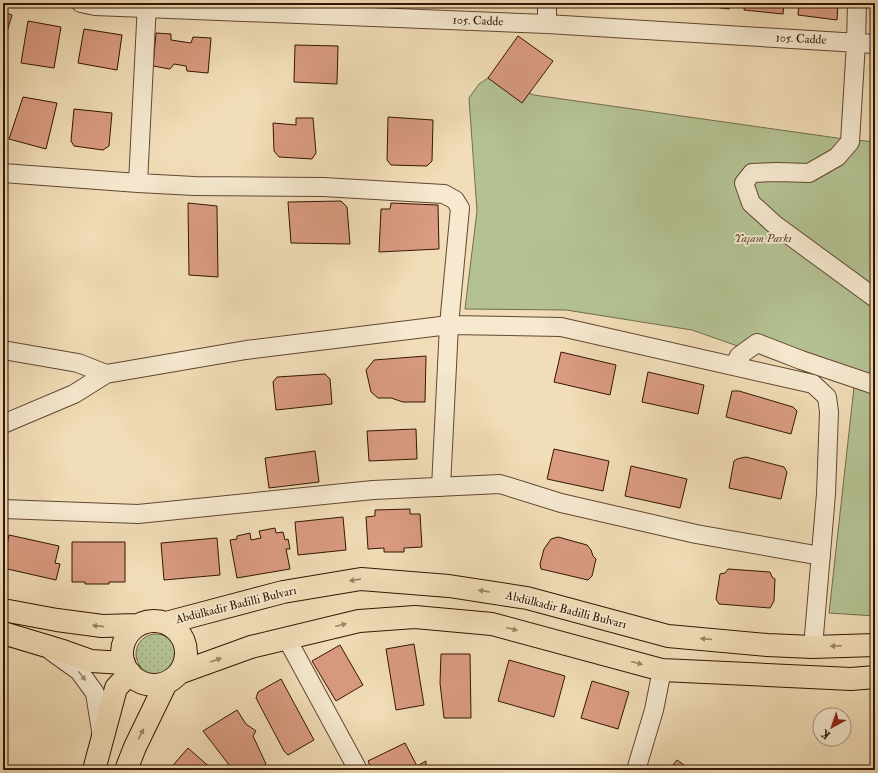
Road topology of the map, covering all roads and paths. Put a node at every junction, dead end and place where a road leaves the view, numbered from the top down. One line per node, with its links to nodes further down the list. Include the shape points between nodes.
1 (81, 3): 4 (street, 105. Cadde, via 95,6)
2 (547, 3): 5 (street)
3 (857, 3): 6 (street)
4 (147, 5): 5 (street, 105. Cadde); 9 (street)
5 (547, 24): 6 (street, 105. Cadde)
6 (856, 42): 7 (street, 105. Cadde); 10 (street, via 850,142 837,157 809,173 752,173 744,184 752,203 774,224)
7 (875, 44)
8 (3, 173): 9 (street)
9 (138, 183): 11 (street, via 323,187 444,194 455,200 460,208)
10 (875, 298)
11 (449, 325): 13 (street, via 561,327); 14 (street, via 246,350); 17 (street)
12 (3, 350): 14 (street, via 78,363)
13 (734, 366): 15 (street, via 739,356 757,342); 19 (street, via 813,384 827,397 829,412 826,494)
14 (106, 374): 16 (street, via 74,394)
15 (875, 385)
16 (3, 424)
17 (441, 486): 18 (street, via 373,490 138,514); 19 (street, via 500,484 561,503 696,534)
18 (3, 510)
19 (821, 556): 27 (street)
20 (3, 610): 22 (main road, one-way to 20, via 102,626)
21 (166, 623): 22 (main road, via 156,621); 27 (main road, Abdülkadir Badilli Bulvarı, one-way to 21, via 668,636 527,598 449,586 361,579 283,592); 31 (main road, via 178,632 186,645 186,660)
22 (137, 625): 28 (main road, via 126,638 123,650)
23 (3, 633): 25 (main road)
24 (287, 639): 29 (main road, one-way to 29, via 359,621 423,618 492,624); 31 (main road, one-way to 24, via 252,647); 35 (street)
25 (40, 644): 28 (main road, via 92,661); 32 (street, one-way to 32, via 80,671 95,693)
26 (875, 645): 27 (main road, Abdülkadir Badilli Bulvarı, one-way to 27)
27 (813, 647)
28 (127, 668): 31 (main road, via 142,682 158,685); 32 (main road, via 116,688)
29 (662, 670): 30 (main road, via 851,679); 36 (street, via 654,710)
30 (875, 677)
31 (172, 678): 34 (main road, one-way to 31, via 135,747)
32 (102, 740): 33 (main road)
33 (94, 770)
34 (126, 770)
35 (358, 770)
36 (636, 770)

